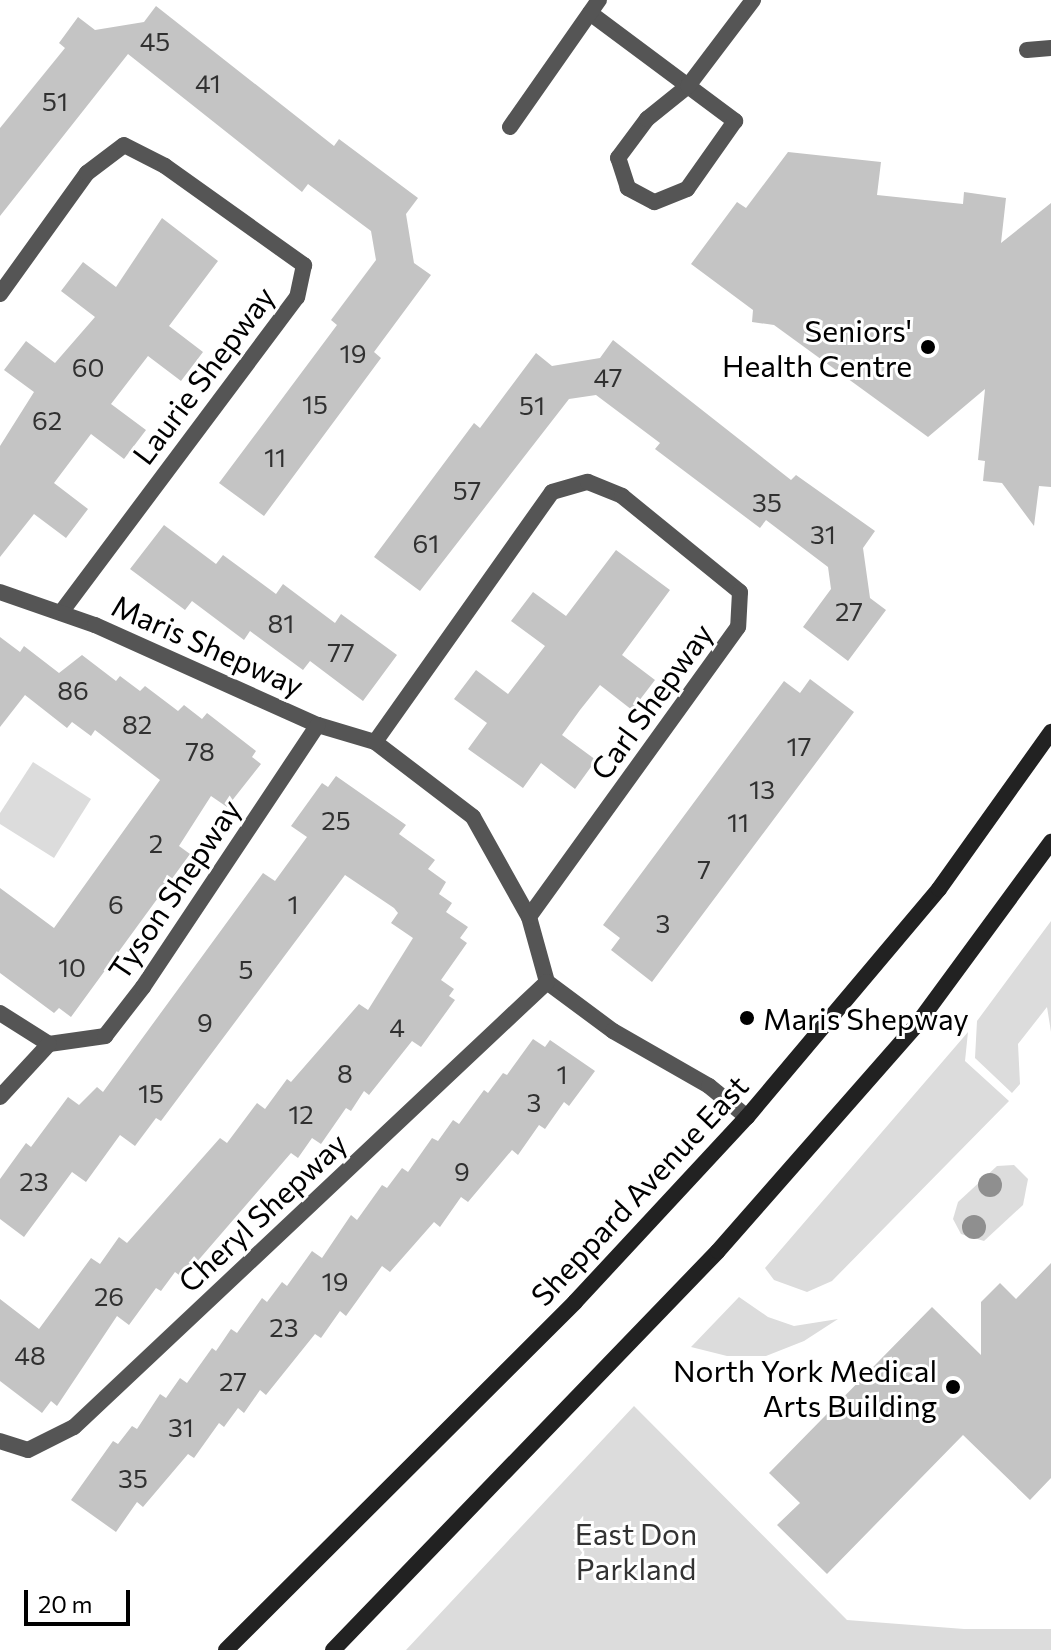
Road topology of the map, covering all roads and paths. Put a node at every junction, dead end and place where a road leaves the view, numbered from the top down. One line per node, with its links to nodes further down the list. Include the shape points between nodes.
1 (753, 0): 5 (street)
2 (594, 7): 5 (street); 6 (street)
3 (1051, 48): 4 (street)
4 (1027, 50)
5 (688, 86): 5 (street, via 647,119 618,158 628,188 654,202 687,189 735,121)
6 (510, 127)
7 (0, 294): 9 (street, Laurie Shepway, via 87,173 124,145 165,166 304,265 297,297)
8 (0, 592): 9 (street, Maris Shepway)
9 (61, 612): 10 (street, Maris Shepway)
10 (318, 725): 12 (street, Maris Shepway); 17 (street, Tyson Shepway, via 105,1036)
11 (1051, 732): 19 (main road, Sheppard Avenue East, via 939,889)
12 (375, 742): 14 (street, Maris Shepway, via 473,817); 14 (street, Carl Shepway, via 552,492 588,482 622,496 740,592 738,627)
13 (1051, 842): 22 (main road, via 918,1023 718,1251)
14 (529, 917): 15 (street, Maris Shepway)
15 (547, 982): 19 (street, via 613,1031 709,1086); 20 (street, Cheryl Shepway, via 74,1427 28,1450)
16 (0, 1013): 17 (street)
17 (49, 1044): 18 (street)
18 (0, 1097)
19 (747, 1117): 21 (main road, Sheppard Avenue East, via 575,1302)
20 (0, 1441)
21 (226, 1650)
22 (333, 1650)

